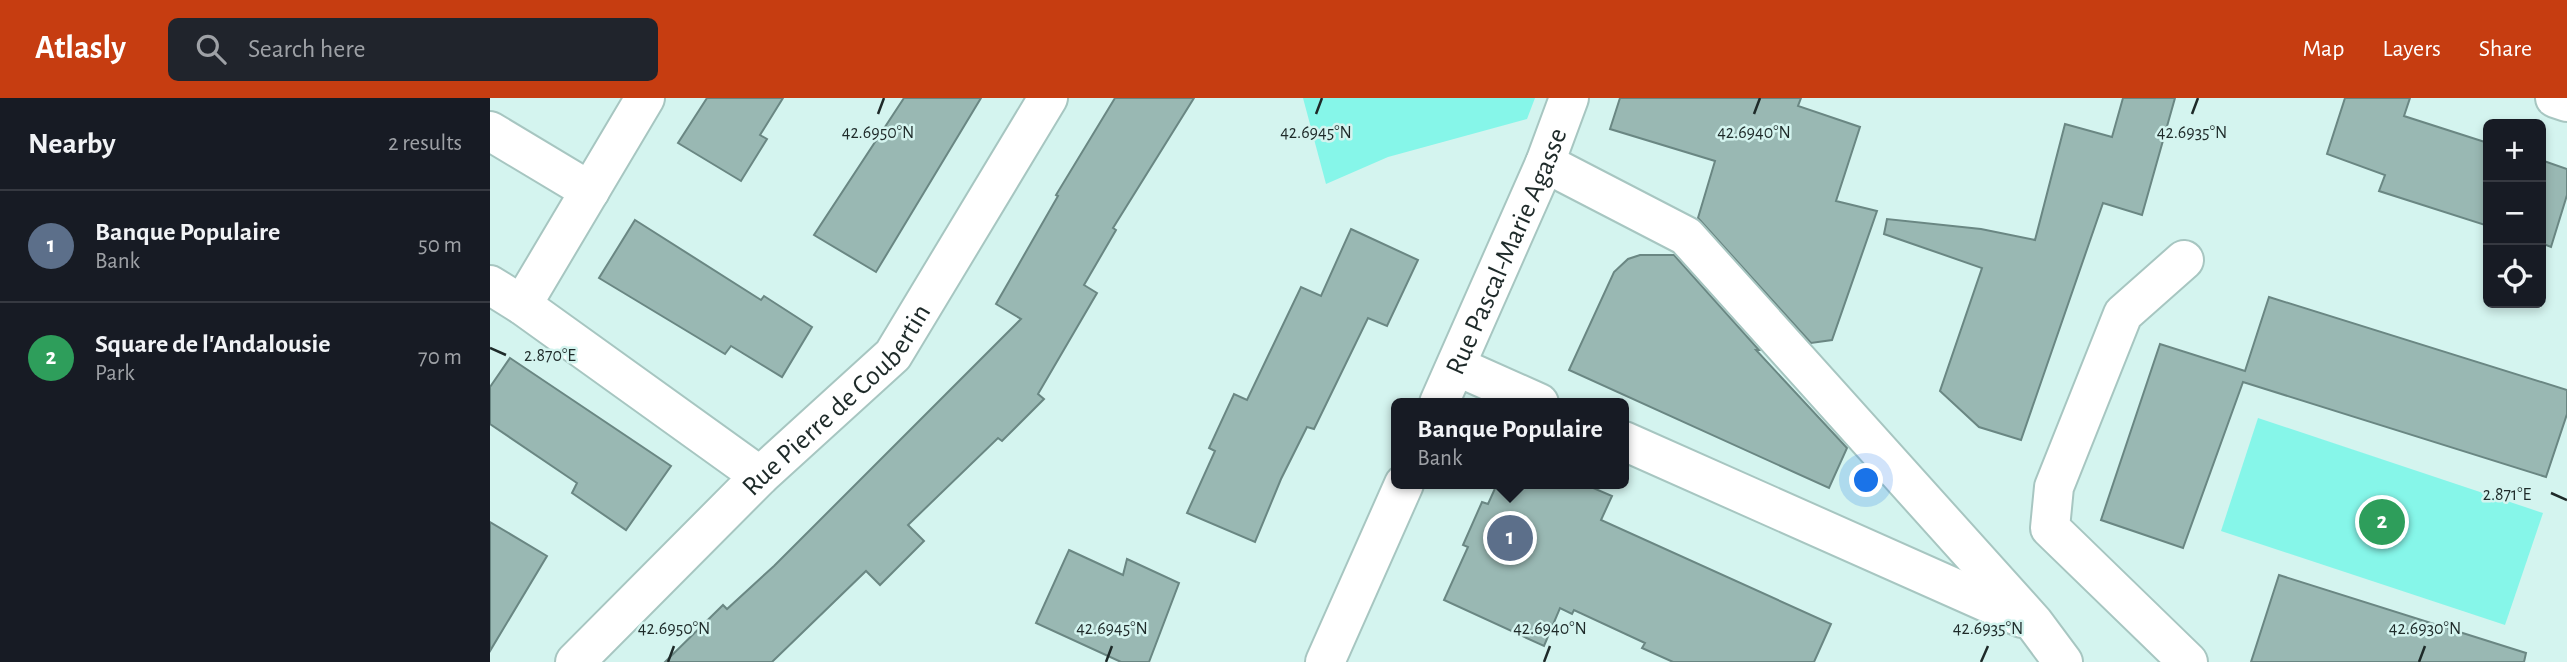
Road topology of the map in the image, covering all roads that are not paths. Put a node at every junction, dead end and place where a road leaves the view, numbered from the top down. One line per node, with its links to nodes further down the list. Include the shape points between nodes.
1 (645, 98): 8 (street)
2 (1048, 98): 16 (street, Rue Pierre de Coubertin, via 893,355)
3 (1569, 98): 7 (street, Rue Pascal-Marie Agasse)
4 (2555, 98): 5 (street)
5 (2567, 102)
6 (490, 131): 8 (street)
7 (1545, 163): 12 (street, Rue Pascal-Marie Agasse); 18 (street, via 1686,236)
8 (590, 191): 11 (street)
9 (2184, 260): 22 (street, via 2123,314 2054,487 2050,528)
10 (490, 285): 11 (street)
11 (522, 305): 16 (street)
12 (1456, 366): 13 (street, Rue Pascal-Marie Agasse); 14 (street)
13 (1441, 398)
14 (1528, 398)
15 (1629, 443): 18 (street)
16 (760, 477): 19 (street, Rue Pierre de Coubertin)
17 (1402, 489): 20 (street)
18 (2034, 623): 21 (street)
19 (575, 662)
20 (1325, 662)
21 (2063, 662)
22 (2188, 662)

